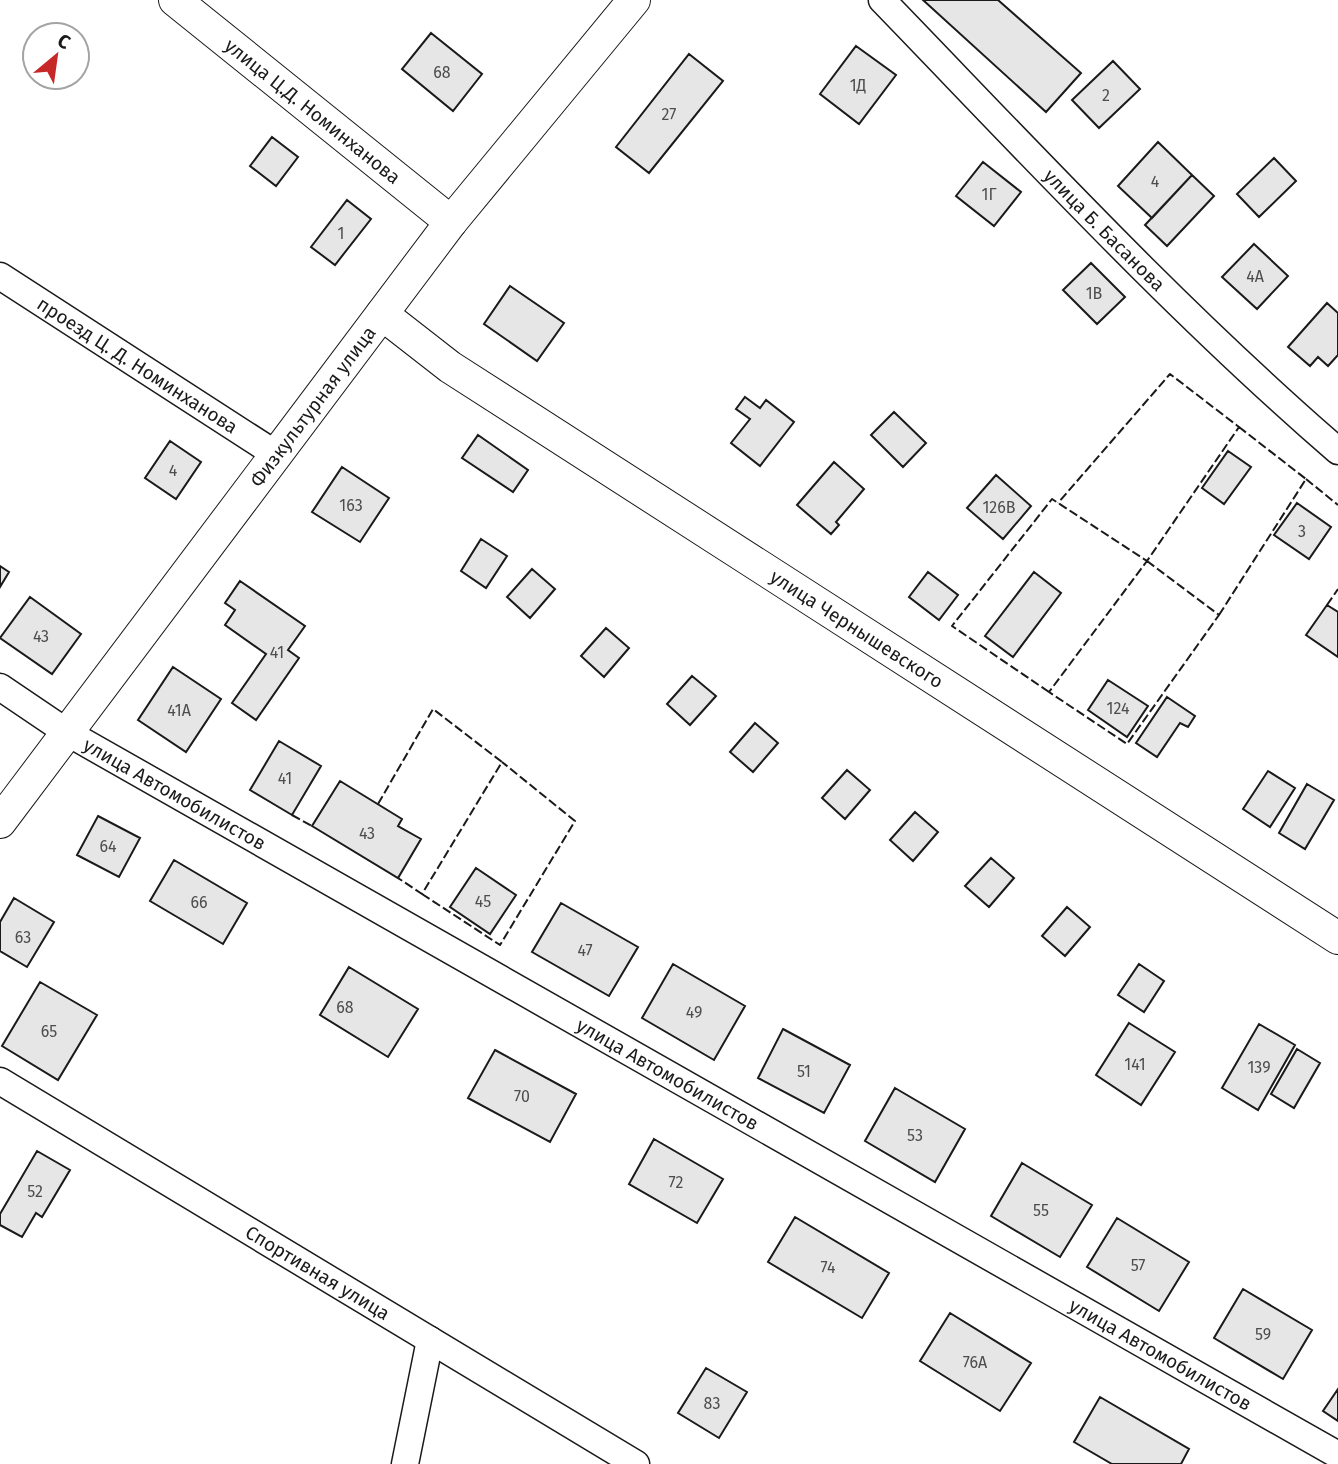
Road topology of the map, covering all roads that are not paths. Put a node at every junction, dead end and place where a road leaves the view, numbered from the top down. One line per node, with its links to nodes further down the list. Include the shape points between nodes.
1 (175, 0): 4 (street, улица Ц.Д. Номинханова)
2 (634, 0): 4 (street, Физкультурная улица)
3 (882, 0): 7 (street, улица Б. Басанова, via 1083,208 1283,403)
4 (451, 222): 6 (street, Физкультурная улица)
5 (0, 276): 8 (street, проезд Ц. Д. Номинханова)
6 (382, 314): 8 (street, Физкультурная улица); 12 (street, улица Чернышевского, via 450,367)
7 (1338, 450)
8 (277, 455): 10 (street, Физкультурная улица)
9 (0, 687): 10 (street, улица Автомобилистов)
10 (68, 733): 11 (street, Физкультурная улица); 15 (street, улица Автомобилистов)
11 (0, 822)
12 (1338, 938)
13 (0, 1081): 14 (street, Спортивная улица)
14 (430, 1340): 16 (street); 17 (street, Спортивная улица)
15 (1338, 1455)
16 (405, 1464)
17 (636, 1464)

